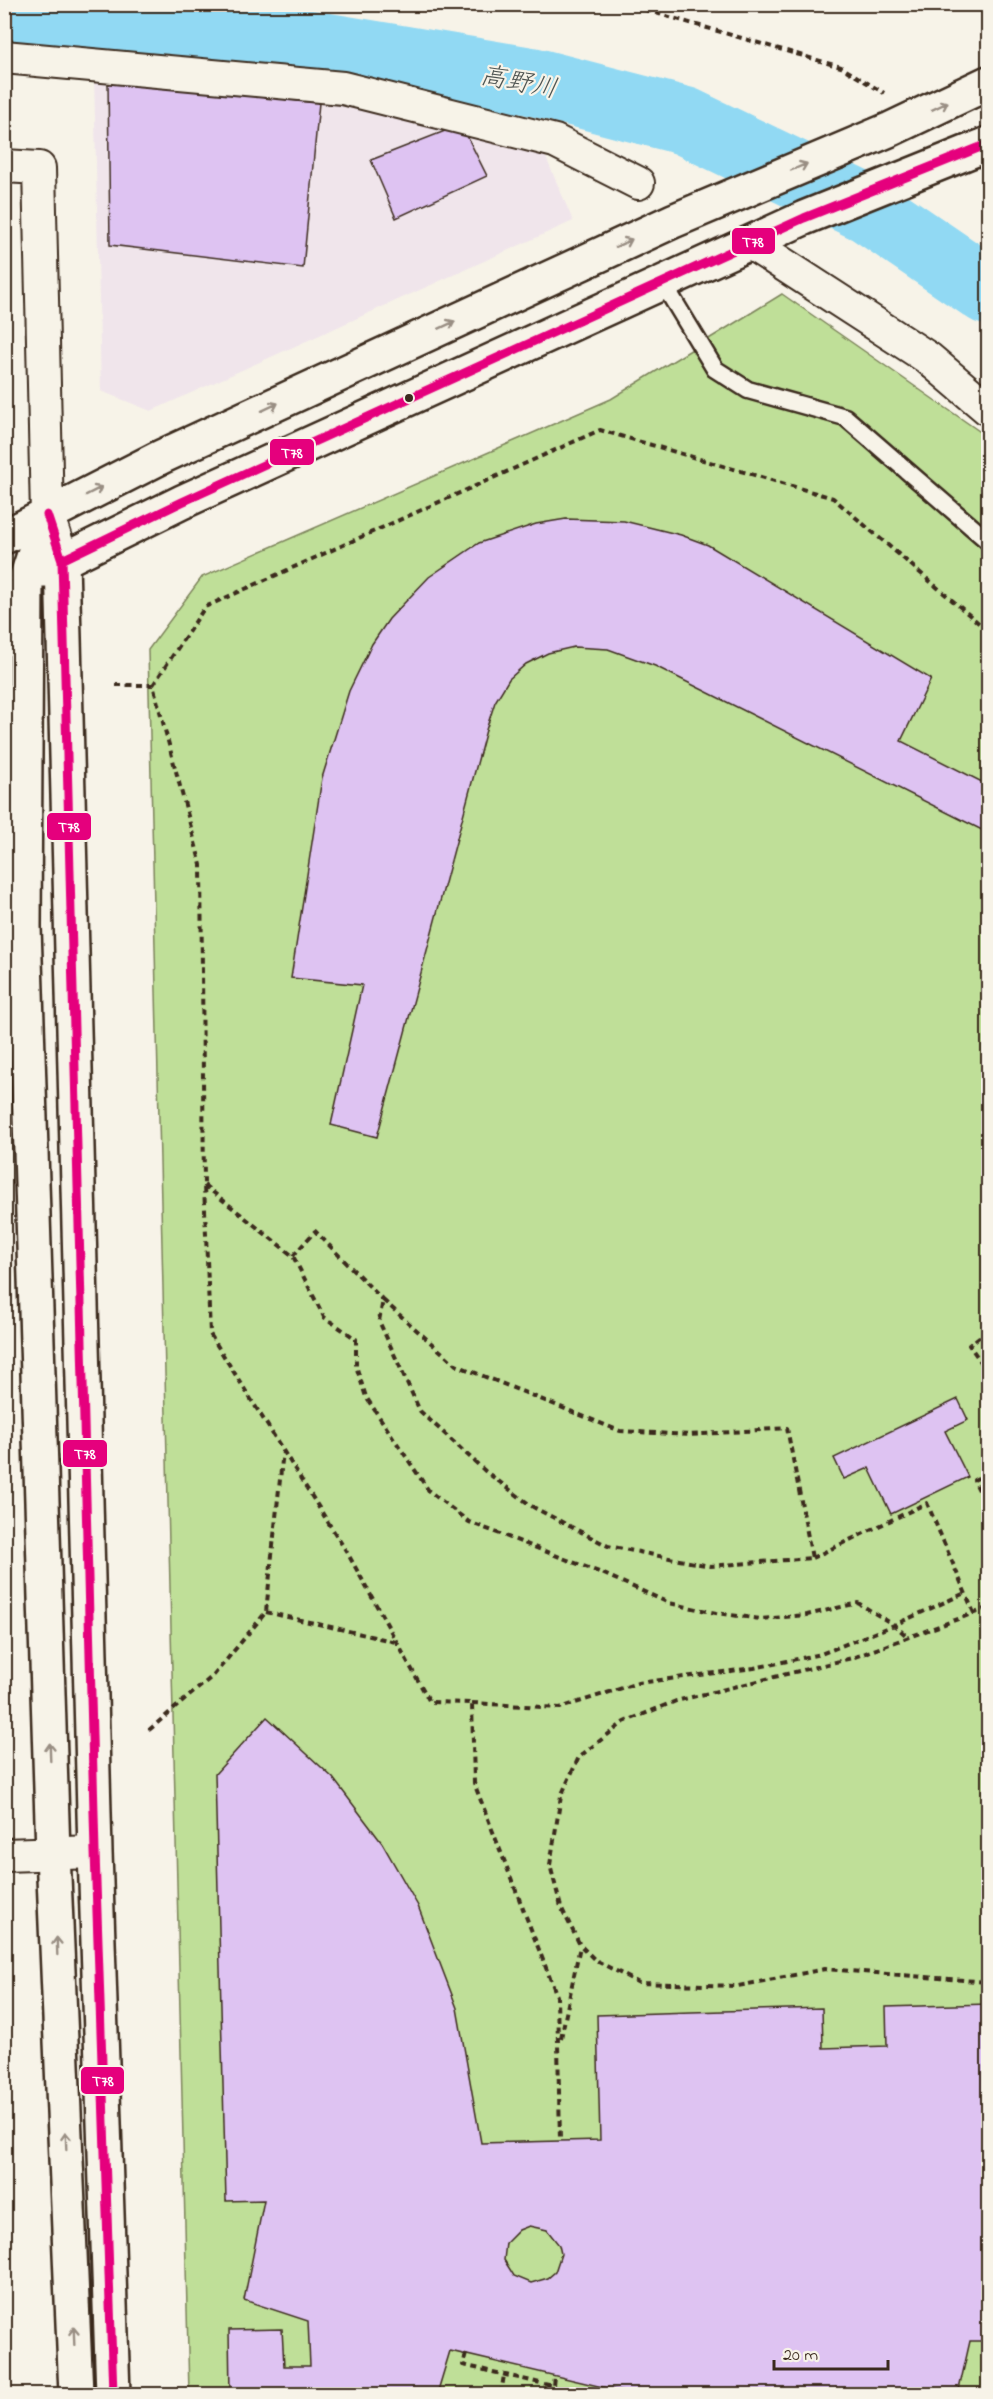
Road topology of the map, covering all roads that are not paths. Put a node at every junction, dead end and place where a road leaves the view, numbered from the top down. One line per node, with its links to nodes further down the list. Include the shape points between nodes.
1 (4, 57): 5 (street, via 343,88 555,141)
2 (988, 83): 9 (street, one-way to 2, via 172,452 662,226)
3 (988, 144): 6 (street)
4 (4, 166): 9 (street, via 39,168)
5 (638, 183)
6 (752, 243): 7 (street); 8 (street, via 928,358)
7 (663, 283): 11 (lane, via 715,369 748,390 845,417); 12 (street)
8 (988, 409)
9 (47, 515): 10 (street); 12 (street); 13 (street)
10 (4, 537)
11 (988, 541)
12 (62, 560): 13 (street); 14 (street)
13 (15, 584): 15 (street, one-way to 13)
14 (95, 1852): 15 (street); 18 (street)
15 (53, 1853): 16 (street); 17 (street, one-way to 15)
16 (4, 1855)
17 (76, 2394)
18 (113, 2394)

